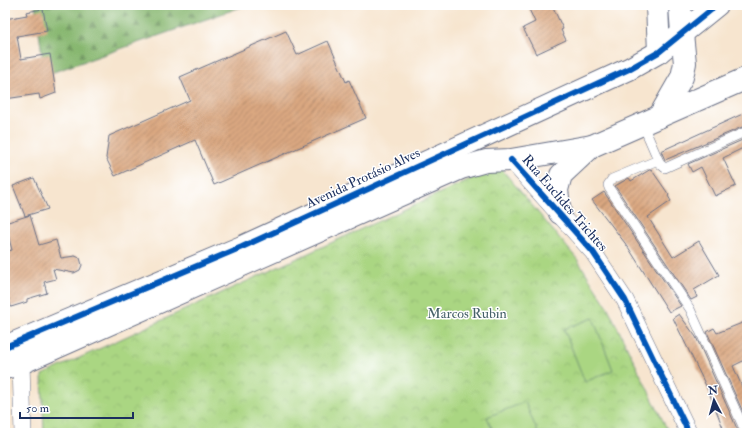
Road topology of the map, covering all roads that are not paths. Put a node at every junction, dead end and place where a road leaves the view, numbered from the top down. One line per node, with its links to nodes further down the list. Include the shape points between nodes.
1 (657, 5): 5 (main road)
2 (680, 5): 4 (main road)
3 (717, 5): 4 (main road, Avenida Protásio Alves)
4 (682, 34): 5 (main road, Avenida Protásio Alves); 7 (main road, via 685,63 682,76)
5 (659, 52): 9 (main road, Avenida Protásio Alves, via 629,69)
6 (747, 78): 7 (main road)
7 (651, 121): 10 (main road); 12 (lane)
8 (747, 131): 12 (lane, via 669,168 662,167)
9 (484, 135): 11 (main road); 14 (main road, Avenida Protásio Alves, via 242,247)
10 (592, 146): 11 (main road); 13 (main road, via 561,175 557,190)
11 (511, 160): 13 (street, Rua Euclides Trichtes); 15 (main road, via 486,161 461,168)
12 (658, 160): 18 (lane, via 612,179 608,185 690,310)
13 (560, 213): 17 (street, Rua Euclides Trichtes, via 593,252 625,300)
14 (5, 347)
15 (13, 366): 16 (street)
16 (23, 433)
17 (689, 433)
18 (746, 433)

